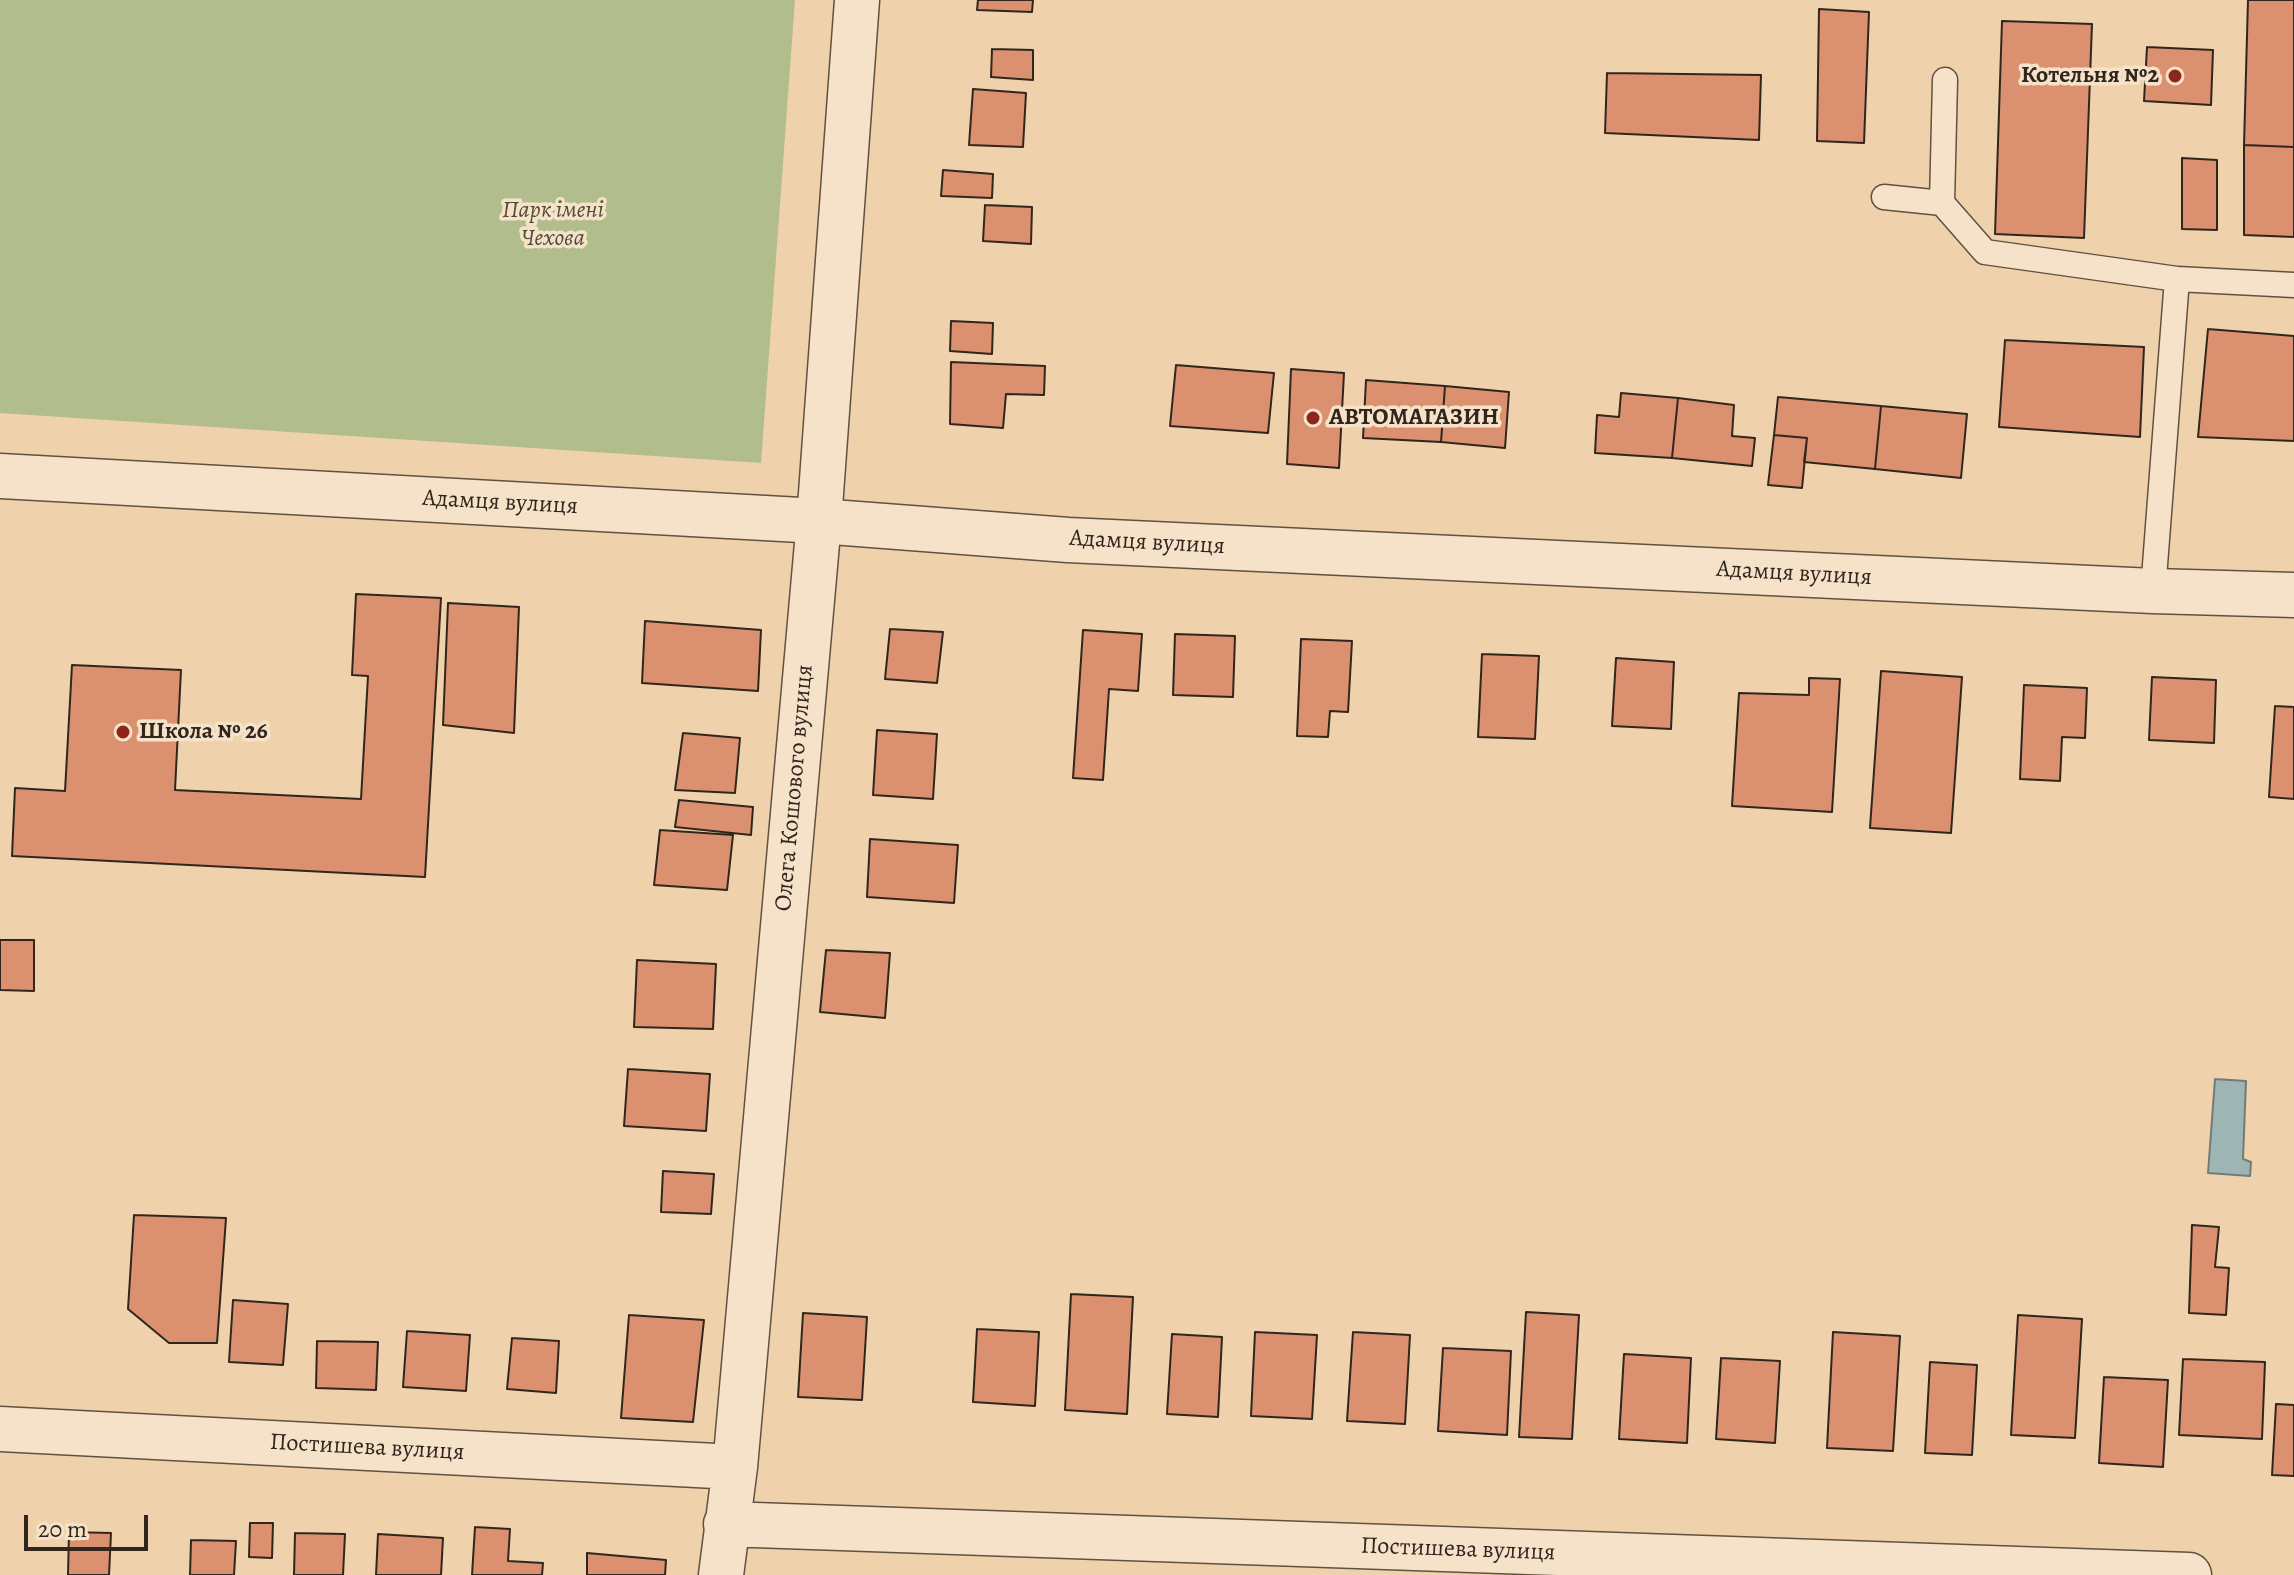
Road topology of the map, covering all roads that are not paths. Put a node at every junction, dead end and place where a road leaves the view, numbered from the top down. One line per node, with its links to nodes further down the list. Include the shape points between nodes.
1 (857, 0): 8 (street, Олега Кошового вулиця)
2 (1945, 80): 4 (lane)
3 (1884, 197): 4 (lane)
4 (1942, 203): 5 (lane, via 1985,252)
5 (2177, 279): 6 (lane); 9 (lane)
6 (2294, 285)
7 (0, 476): 8 (street, Адамця вулиця)
8 (819, 521): 9 (street, Адамця вулиця, via 1068,540); 12 (street, Олега Кошового вулиця)
9 (2153, 591): 10 (street, Адамця вулиця)
10 (2294, 595)
11 (0, 1429): 12 (street, Постишева вулиця)
12 (735, 1467): 13 (street, Олега Кошового вулиця)
13 (726, 1524): 14 (street, Олега Кошового вулиця); 15 (street, Постишева вулиця)
14 (721, 1575)
15 (2189, 1575)

